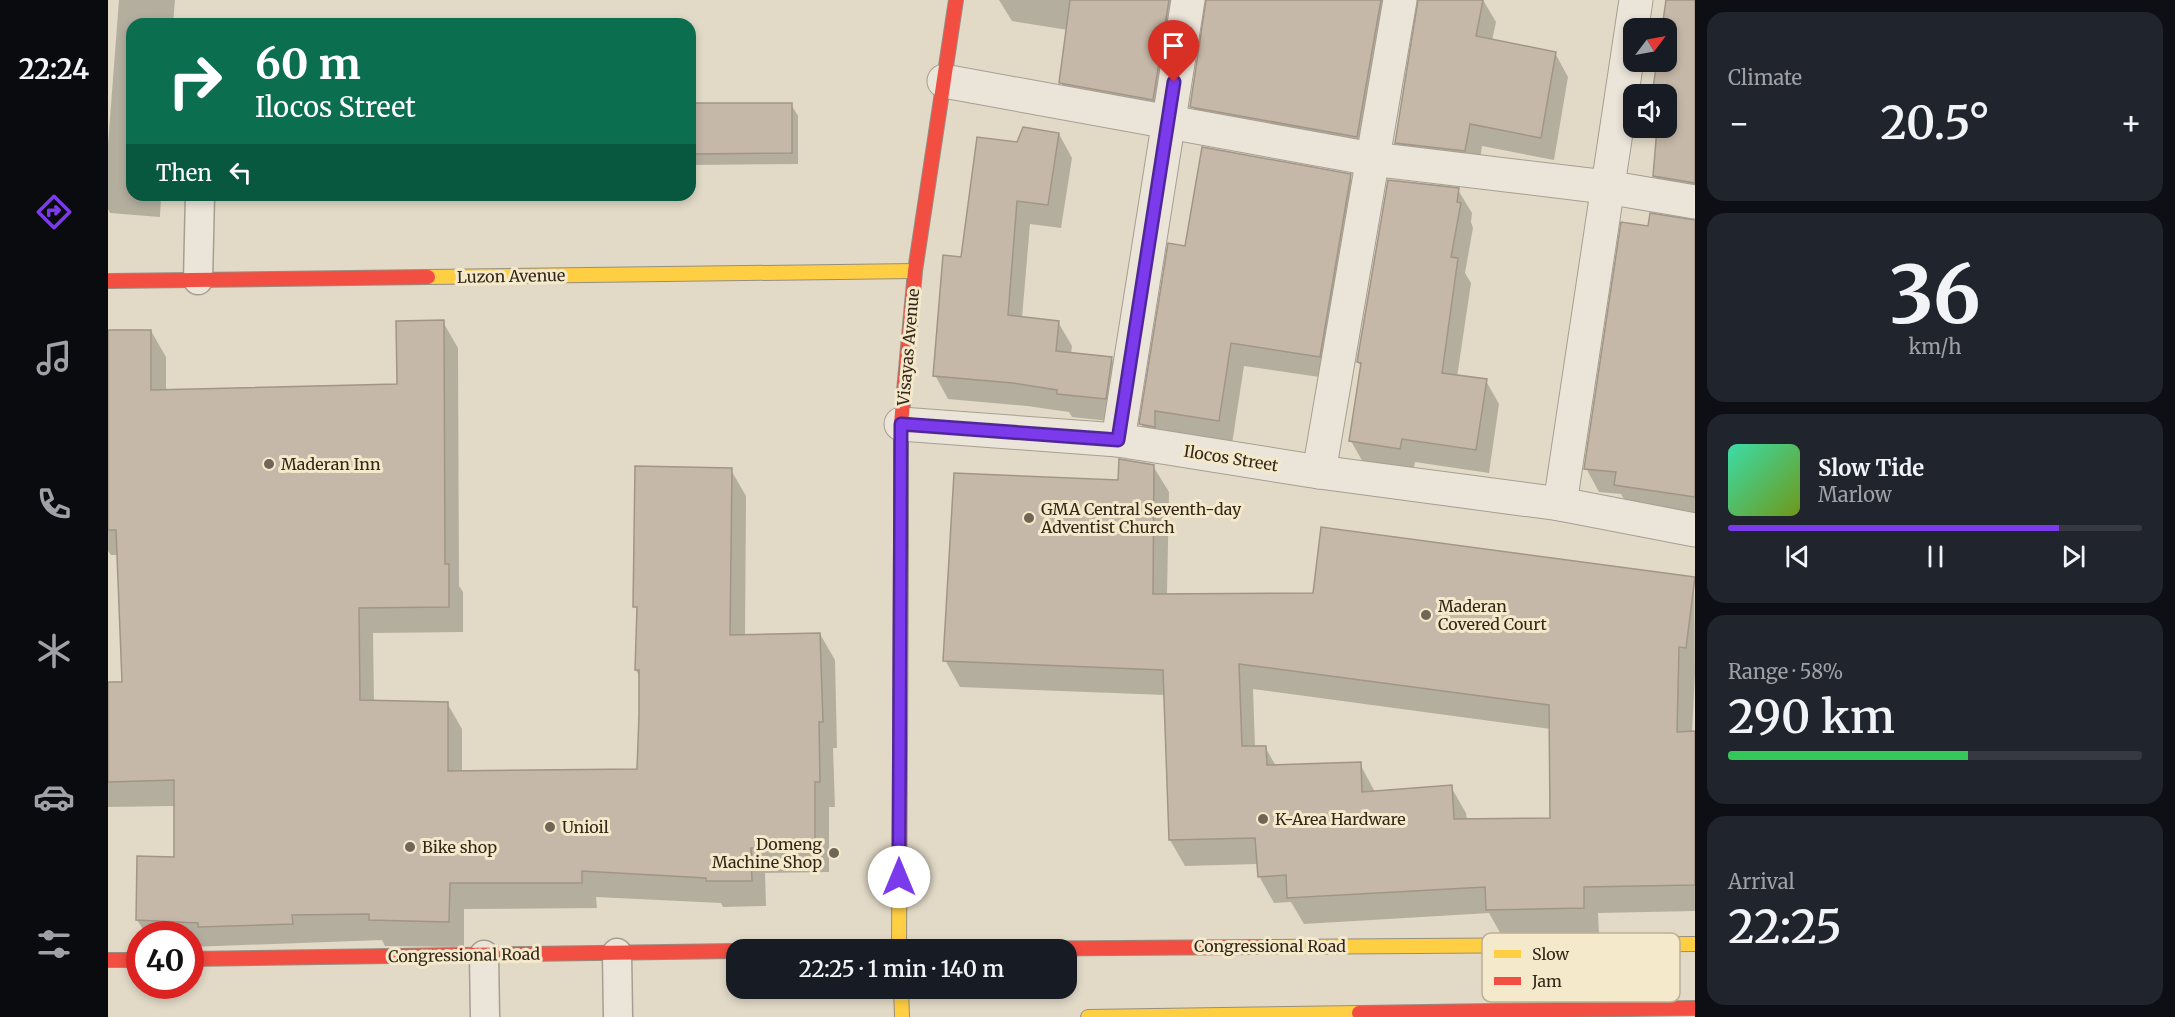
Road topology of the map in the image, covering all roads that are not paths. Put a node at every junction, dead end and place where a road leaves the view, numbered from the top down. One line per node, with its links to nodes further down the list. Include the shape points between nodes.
1 (956, 0): 5 (main road, Visayas Avenue)
2 (1188, 0): 6 (street)
3 (1400, 0): 7 (street)
4 (1636, 0): 8 (street)
5 (944, 81): 6 (street); 11 (main road, Visayas Avenue)
6 (1167, 123): 7 (street); 15 (street)
7 (1372, 159): 8 (street); 16 (street)
8 (1606, 187): 10 (street); 17 (street)
9 (201, 201): 12 (lane)
10 (1695, 202)
11 (915, 271): 12 (main road, Luzon Avenue); 14 (main road, Visayas Avenue)
12 (198, 280): 13 (main road, Luzon Avenue)
13 (108, 281)
14 (901, 424): 15 (street, Ilocos Street); 19 (main road, Visayas Avenue)
15 (1118, 440): 16 (street, Ilocos Street)
16 (1318, 472): 17 (street, Ilocos Street)
17 (1560, 504): 18 (street, Ilocos Street)
18 (1695, 530)
19 (899, 939)
20 (1680, 944): 21 (main road, Congressional Road)
21 (1695, 944)
22 (1482, 945): 23 (main road, Congressional Road)
23 (1077, 948)
24 (726, 951): 25 (main road, Congressional Road)
25 (617, 953): 26 (main road, Congressional Road); 33 (lane)
26 (483, 955): 27 (main road, Congressional Road); 32 (lane)
27 (204, 959)
28 (108, 960): 29 (main road)
29 (126, 960)
30 (901, 999): 34 (main road)
31 (1695, 1008): 36 (main road)
32 (485, 1017)
33 (618, 1017)
34 (902, 1017)
35 (1088, 1017): 36 (main road)
36 (1125, 1017)

